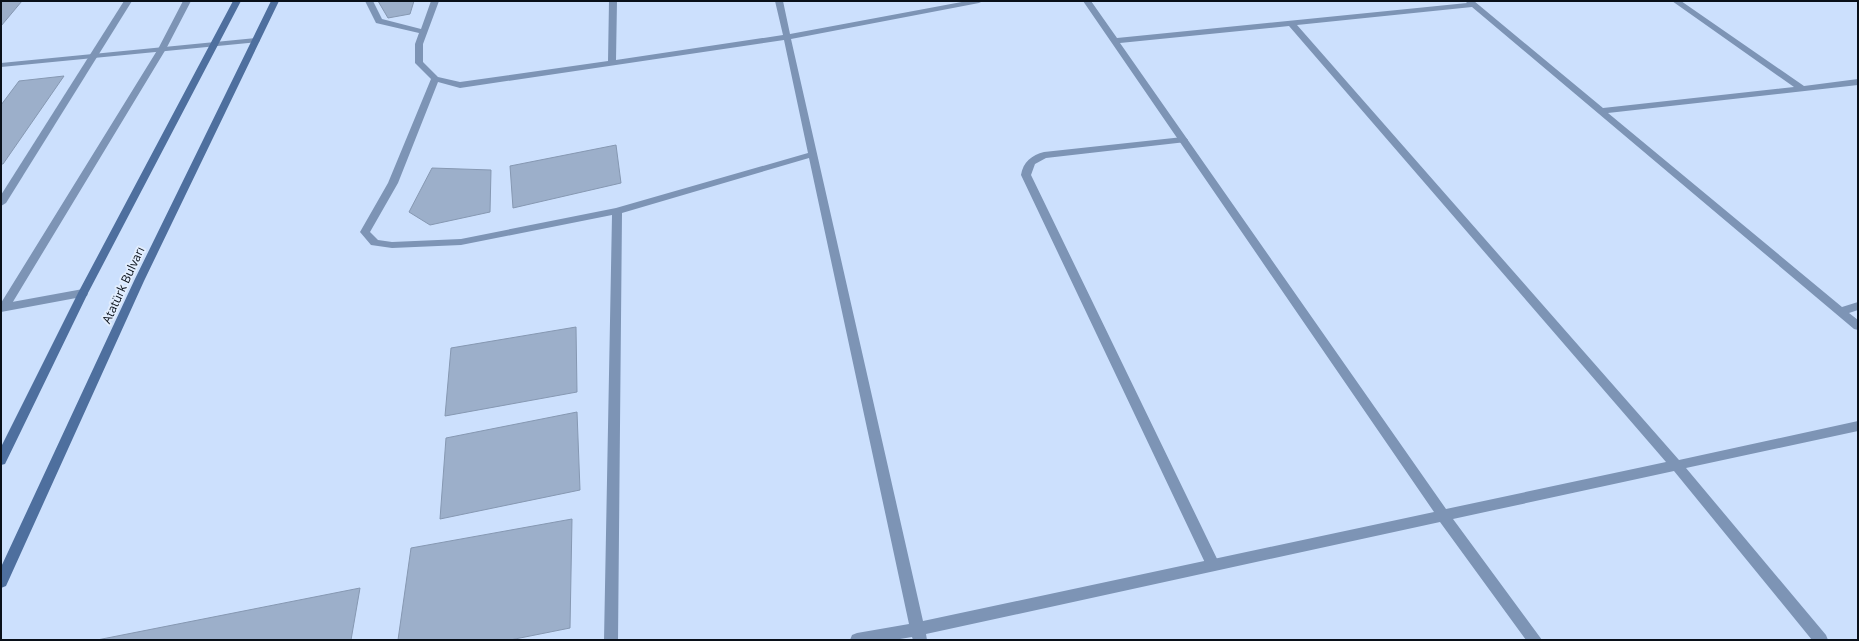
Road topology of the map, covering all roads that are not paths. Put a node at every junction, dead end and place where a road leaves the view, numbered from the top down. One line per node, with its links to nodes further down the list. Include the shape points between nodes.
1 (128, 1): 21 (street)
2 (187, 1): 20 (street)
3 (237, 1): 19 (main road)
4 (275, 1): 17 (main road, Atatürk Bulvarı)
5 (369, 1): 15 (street, via 379,20)
6 (435, 1): 15 (street)
7 (613, 1): 22 (street)
8 (779, 1): 16 (street)
9 (980, 1): 13 (street)
10 (1087, 1): 18 (street)
11 (1676, 1): 26 (street)
12 (1472, 3): 14 (street); 27 (street)
13 (936, 5): 16 (street)
14 (1292, 24): 18 (street); 39 (street)
15 (424, 32): 24 (street, via 419,44 419,63)
16 (787, 38): 22 (street); 29 (street)
17 (256, 40): 19 (street); 42 (main road, Atatürk Bulvarı, via 139,281)
18 (1114, 41): 28 (street)
19 (214, 44): 20 (street); 32 (main road)
20 (162, 49): 21 (street); 34 (street)
21 (95, 54): 23 (street); 30 (street)
22 (612, 62): 24 (street, via 460,85)
23 (1, 65)
24 (435, 78): 31 (street, via 393,183 365,232 375,243 392,246 461,242)
25 (1858, 82): 26 (street)
26 (1803, 89): 27 (street)
27 (1601, 111): 35 (street)
28 (1183, 140): 40 (street); 41 (street, via 1044,155 1028,164 1026,175)
29 (813, 154): 31 (street); 43 (street)
30 (1, 203)
31 (617, 211): 44 (street)
32 (83, 293): 34 (street); 38 (main road)
33 (1858, 306): 35 (street)
34 (3, 307)
35 (1841, 311): 36 (street)
36 (1858, 326)
37 (1858, 426): 39 (street)
38 (1, 460)
39 (1676, 465): 40 (street); 47 (street)
40 (1443, 515): 41 (street); 46 (street)
41 (1213, 565): 43 (street)
42 (1, 582)
43 (919, 634): 45 (street)
44 (611, 640)
45 (857, 640)
46 (1535, 640)
47 (1821, 640)

